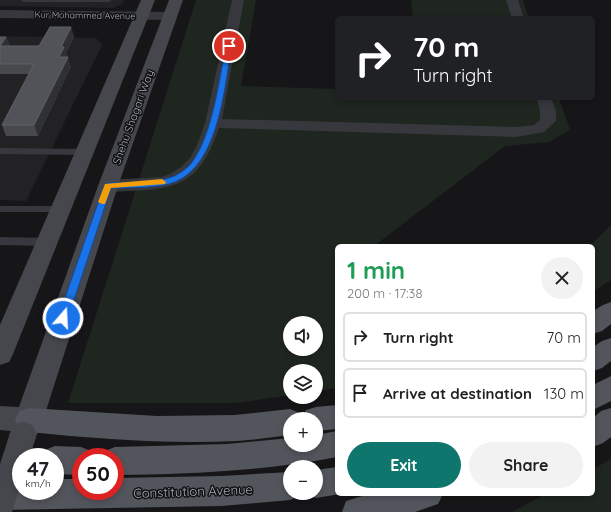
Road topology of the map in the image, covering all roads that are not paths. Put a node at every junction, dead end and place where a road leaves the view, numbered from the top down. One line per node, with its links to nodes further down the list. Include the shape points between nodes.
1 (24, 0): 2 (lane)
2 (109, 0)
3 (238, 0): 11 (street)
4 (512, 0): 8 (street)
5 (0, 14): 6 (street, Kur Mohammed Avenue)
6 (142, 14): 7 (street, Kur Mohammed Avenue); 9 (street, Kur Mohammed Avenue); 13 (main road)
7 (170, 14): 14 (main road, Shehu Shagari Way)
8 (517, 16)
9 (0, 25)
10 (545, 100): 11 (street, via 548,121 539,129 516,132)
11 (213, 123): 14 (street, via 208,141 196,162 186,173 172,180)
12 (0, 151): 13 (lane)
13 (85, 152): 16 (main road)
14 (108, 186): 33 (main road, Shehu Shagari Way)
15 (0, 209): 16 (lane)
16 (61, 209): 18 (main road)
17 (0, 241): 18 (lane)
18 (47, 242): 21 (main road)
19 (611, 312): 20 (main road)
20 (595, 323)
21 (8, 325): 23 (main road)
22 (611, 348): 24 (main road)
23 (0, 354)
24 (595, 359)
25 (611, 388): 26 (main road)
26 (595, 397)
27 (335, 417): 29 (main road)
28 (0, 418): 33 (main road)
29 (323, 418)
30 (611, 420): 32 (main road)
31 (283, 423): 33 (main road, via 236,428 164,429 102,426)
32 (595, 432)
33 (24, 439): 35 (main road); 42 (main road, Shehu Shagari Way, bridge)
34 (335, 444): 36 (main road, via 254,455)
35 (0, 461)
36 (124, 461)
37 (335, 481): 38 (main road)
38 (323, 483)
39 (283, 487): 40 (main road, Constitution Avenue, via 222,492)
40 (0, 495)
41 (420, 496): 43 (main road)
42 (0, 507)
43 (357, 512)

